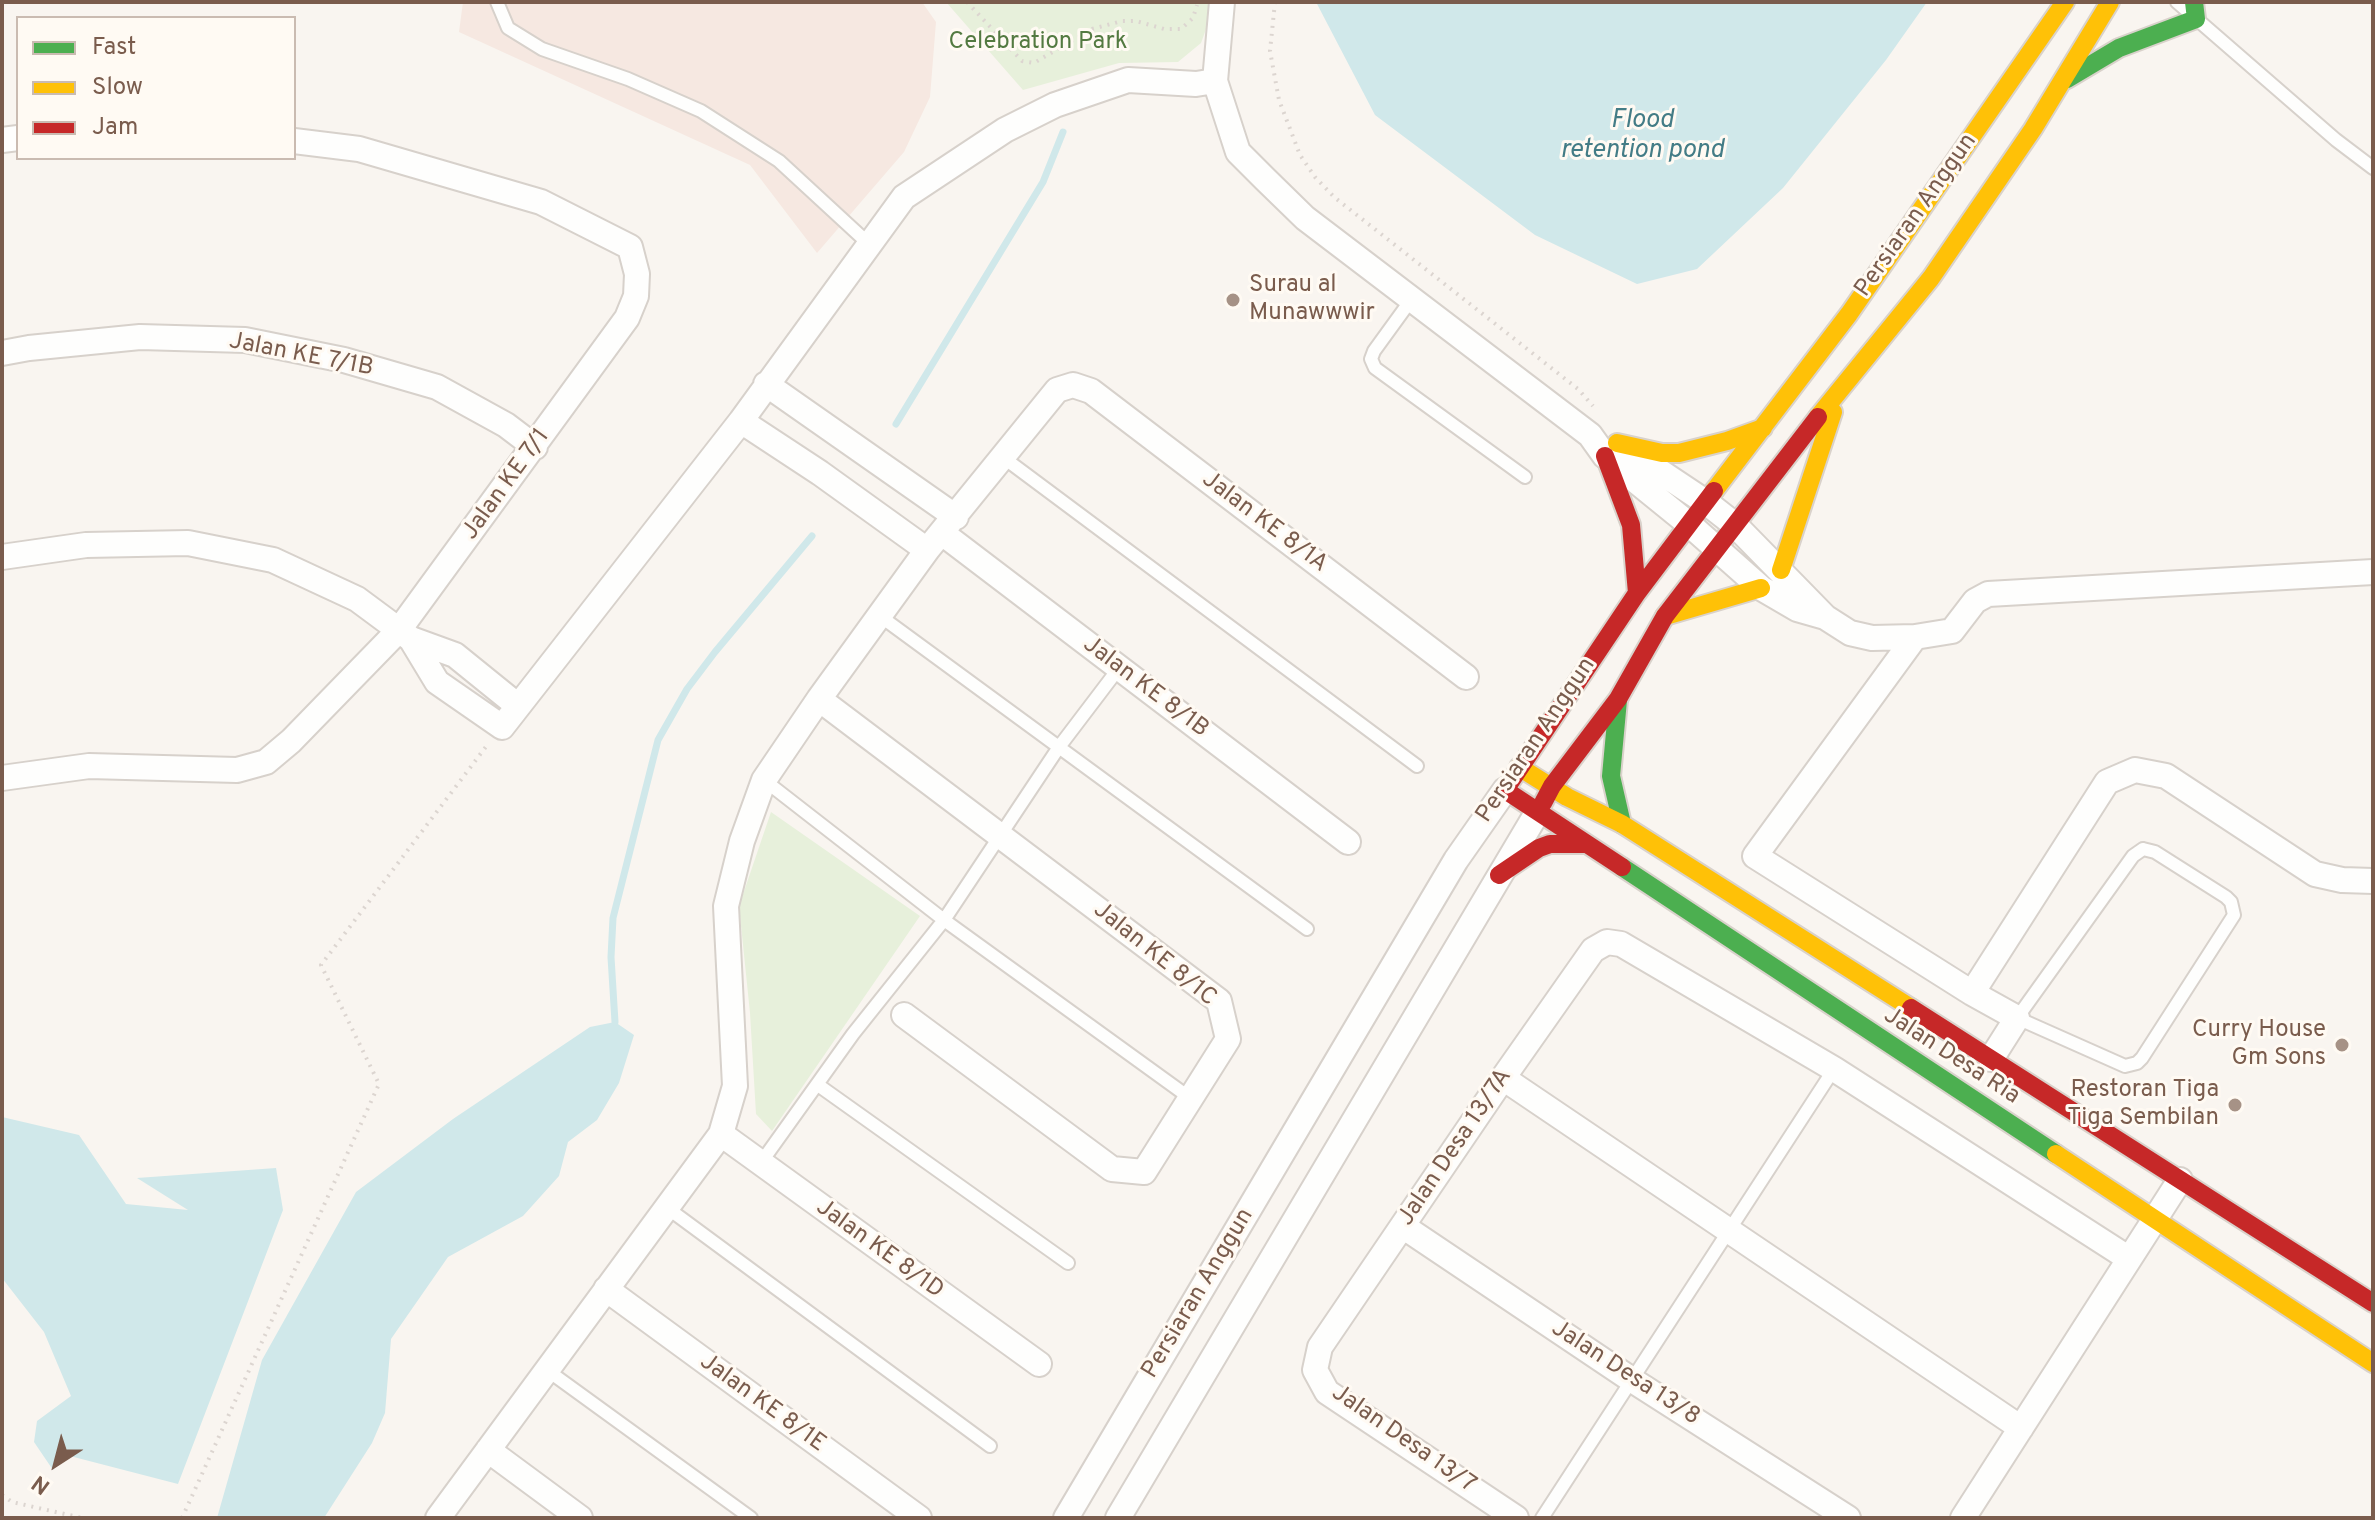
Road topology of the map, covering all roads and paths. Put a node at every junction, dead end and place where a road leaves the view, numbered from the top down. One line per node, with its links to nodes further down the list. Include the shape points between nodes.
1 (497, 2): 16 (lane, via 508,28 542,49 701,111 779,161)
2 (967, 2): 3 (path, via 1022,61 1034,63 1092,29 1122,21 1181,29 1193,18)
3 (1198, 2)
4 (1222, 2): 12 (street)
5 (1275, 2): 21 (path, via 1270,51 1279,100 1300,155 1315,177 1578,389)
6 (2043, 2): 11 (main road)
7 (2065, 2): 11 (main road, Persiaran Anggun)
8 (2110, 2): 13 (main road, Persiaran Anggun)
9 (2177, 2): 10 (lane)
10 (2195, 10): 13 (main road); 15 (lane)
11 (2039, 40): 23 (main road, Persiaran Anggun)
12 (1215, 81): 16 (street, via 1128,80 1055,105 1005,130 904,197); 17 (street, via 1238,152 1305,218)
13 (2061, 83): 20 (main road, Persiaran Anggun, via 1931,278)
14 (296, 141): 24 (street, Jalan KE 7/1, via 359,149 541,202 630,247 637,274 627,318)
15 (2373, 168)
16 (869, 244): 19 (street)
17 (1411, 300): 25 (street); 27 (lane, via 1374,351 1375,368)
18 (2, 353): 24 (street, Jalan KE 7/1B, via 140,337 245,340 344,360 437,387)
19 (766, 384): 22 (street); 31 (street, via 895,475)
20 (1840, 389): 30 (main road, Persiaran Anggun); 34 (main road)
21 (1597, 410)
22 (741, 421): 31 (street, via 872,510); 47 (street)
23 (1763, 428): 25 (main road, via 1679,453); 28 (main road, Persiaran Anggun)
24 (535, 447): 41 (street, Jalan KE 7/1)
25 (1611, 450): 28 (street); 29 (street); 37 (main road, via 1631,525)
26 (1004, 458): 31 (street); 44 (street, Jalan KE 8/1A, via 1057,390 1073,385 1091,391); 50 (lane)
27 (1525, 477)
28 (1707, 503): 29 (main road, Persiaran Anggun); 30 (street)
29 (1690, 525): 32 (street); 37 (main road, Persiaran Anggun)
30 (1735, 525): 32 (main road, Persiaran Anggun); 34 (street)
31 (942, 533): 38 (street); 43 (street, Jalan KE 8/1B)
32 (1718, 549): 36 (street); 39 (main road, Persiaran Anggun)
33 (2, 557): 41 (street, via 86,545 188,543 273,560 357,599)
34 (1781, 570): 40 (street)
35 (2373, 572): 42 (street, via 1988,594 1975,601 1952,631)
36 (1761, 588): 39 (main road); 40 (street, via 1797,609)
37 (1637, 593): 51 (main road, Persiaran Anggun)
38 (880, 616): 45 (street); 49 (lane)
39 (1665, 616): 46 (main road, Persiaran Anggun)
40 (1825, 617): 42 (street, via 1850,633 1872,638)
41 (405, 634): 47 (street, via 455,655); 48 (street, via 437,682); 52 (street, Jalan KE 7/1, via 266,762 237,770 89,766)
42 (1915, 637): 65 (street, via 1755,856)
43 (1119, 668): 49 (lane); 59 (street, Jalan KE 8/1B)
44 (1466, 677)
45 (819, 699): 53 (street); 58 (street, Jalan KE 8/1C)
46 (1618, 699): 54 (main road, Persiaran Anggun); 57 (main road, via 1611,776)
47 (518, 706): 48 (street)
48 (502, 727): 94 (path, via 321,965 379,1084)
49 (1059, 747): 58 (lane); 64 (lane)
50 (1417, 766)
51 (1519, 767): 54 (main road, Jalan Desa Ria); 55 (main road, Persiaran Anggun)
52 (2, 778)
53 (764, 780): 63 (lane); 73 (street, via 726,906 735,1086)
54 (1552, 786): 56 (main road, Persiaran Anggun); 57 (main road, Jalan Desa Ria)
55 (1505, 790): 56 (main road, Jalan Desa Ria); 99 (street, Persiaran Anggun, via 1448,873)
56 (1537, 813): 60 (main road, Jalan Desa Ria); 61 (street, Persiaran Anggun)
57 (1622, 824): 68 (main road, Jalan Desa Ria)
58 (1000, 835): 63 (lane); 72 (street, Jalan KE 8/1C, via 1219,1001 1228,1039)
59 (1348, 842)
60 (1584, 844): 61 (main road, via 1539,848); 77 (main road, Jalan Desa Ria)
61 (1499, 875): 100 (street, Persiaran Anggun)
62 (2373, 881): 65 (street, via 2315,874 2166,776 2135,770 2107,782)
63 (944, 920): 71 (lane); 72 (lane)
64 (1307, 929)
65 (1972, 993): 67 (street)
66 (904, 1015): 72 (street, Jalan KE 8/1C, via 1112,1169 1144,1172)
67 (2017, 1018): 67 (lane, via 2137,852 2155,852 2231,902 2231,921 2137,1063 2125,1066); 68 (street)
68 (1991, 1059): 75 (main road, Jalan Desa Ria)
69 (1834, 1069): 70 (street, Jalan Desa 13/7A, via 1621,944 1607,942 1593,950); 79 (lane); 80 (street)
70 (1503, 1078): 78 (street, Jalan Desa 13/7A); 79 (street)
71 (818, 1085): 74 (lane); 81 (lane)
72 (1190, 1098)
73 (721, 1134): 74 (street, Jalan KE 8/1D); 76 (street)
74 (760, 1164): 86 (street, Jalan KE 8/1D)
75 (2180, 1180): 77 (street); 83 (main road, Jalan Desa Ria)
76 (666, 1207): 82 (street); 90 (lane)
77 (2155, 1219): 80 (street); 85 (main road, Jalan Desa Ria)
78 (1404, 1227): 84 (street, Jalan Desa 13/7A); 88 (street, Jalan Desa 13/8)
79 (1727, 1231): 88 (lane); 89 (street)
80 (2128, 1258): 89 (street)
81 (1068, 1263)
82 (606, 1289): 87 (street); 98 (street, Jalan KE 8/1E)
83 (2373, 1303)
84 (1320, 1347): 101 (street, Jalan Desa 13/7, via 1315,1370 1327,1392)
85 (2373, 1363)
86 (1039, 1364)
87 (547, 1370): 91 (street); 97 (lane)
88 (1632, 1380): 102 (lane); 103 (street, Jalan Desa 13/8)
89 (2021, 1428): 104 (street)
90 (990, 1446)
91 (488, 1450): 95 (street); 96 (street)
92 (2, 1495): 93 (path)
93 (82, 1518)
94 (182, 1518)
95 (438, 1518)
96 (580, 1518)
97 (751, 1518)
98 (919, 1518)
99 (1066, 1518)
100 (1118, 1518)
101 (1516, 1518)
102 (1542, 1518)
103 (1848, 1518)
104 (1963, 1518)

